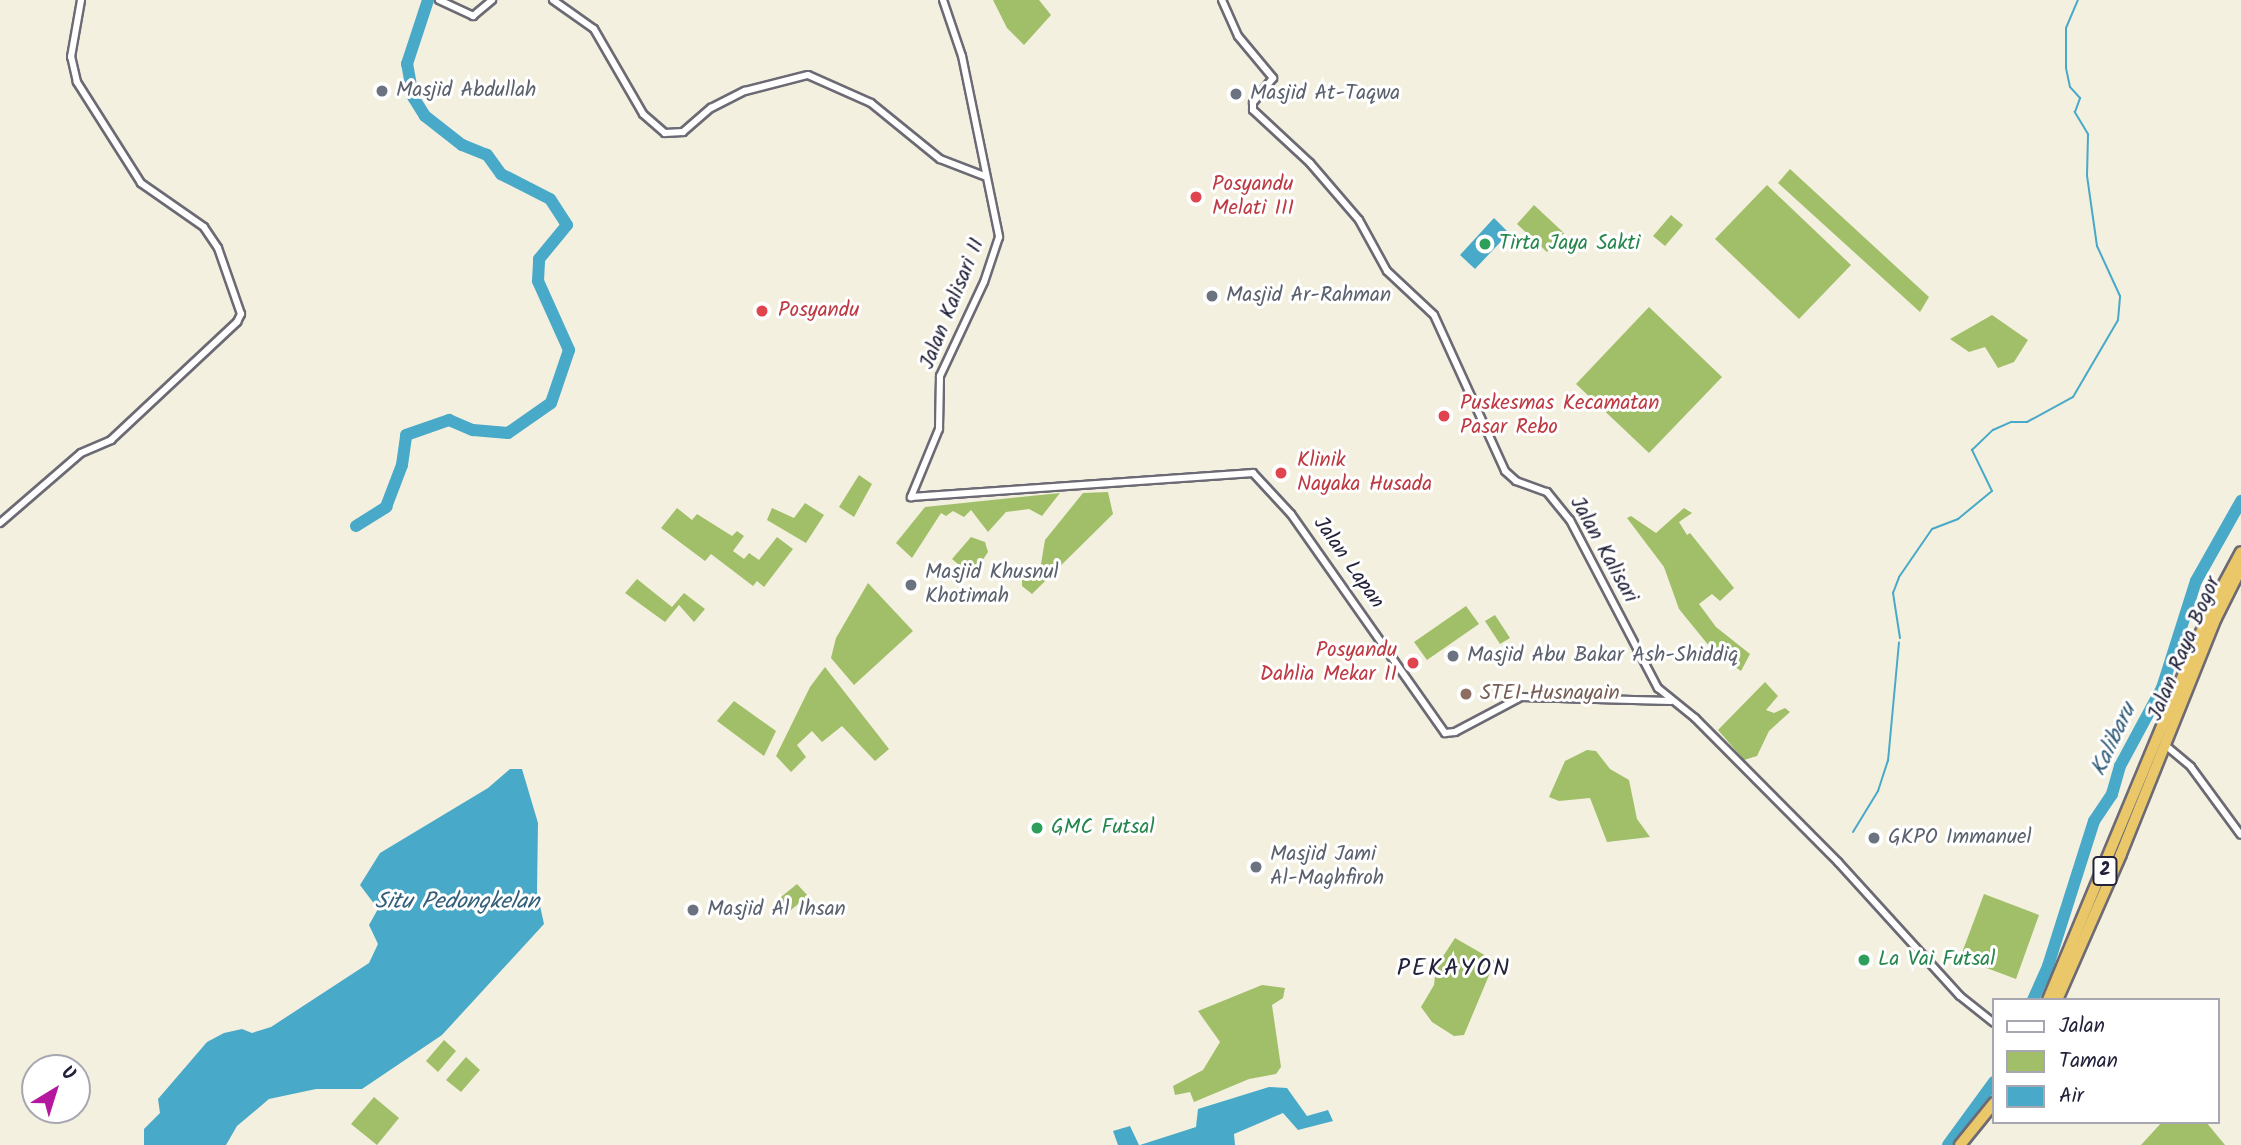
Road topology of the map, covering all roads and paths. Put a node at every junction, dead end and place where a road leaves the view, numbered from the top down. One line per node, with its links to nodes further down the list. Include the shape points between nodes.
1 (81, 0): 9 (street, via 71,57 77,82 141,183 204,227 218,248 241,313 237,322 111,440 81,453)
2 (439, 0): 3 (street, via 473,16)
3 (492, 0)
4 (553, 0): 7 (street, via 579,15 606,48 643,114 665,133 683,132 711,108 733,97 802,75 862,97 899,121 940,159)
5 (943, 0): 7 (street, Jalan Kalisari II, via 971,94)
6 (1222, 0): 12 (street, Jalan Kalisari, via 1238,36 1273,78 1253,103 1253,110 1310,163 1359,220 1387,271 1434,315 1505,471 1516,481 1547,492 1561,507 1601,575 1633,643)
7 (984, 176): 8 (street, Jalan Kalisari II, via 999,237 984,282 940,376 939,429)
8 (911, 497): 12 (street, Jalan Lapan, via 1253,473 1291,514 1445,733 1517,698 1618,696)
9 (0, 523)
10 (2241, 552): 13 (highway, Jalan Raya Bogor / 2, via 2212,607)
11 (2241, 568): 13 (highway, Jalan Raya Bogor / 2)
12 (1671, 701): 17 (street, Jalan Kalisari, via 1695,718 1838,862 1905,940 1964,1000)
13 (2162, 743): 14 (street, via 2191,766); 15 (highway, Jalan Raya Bogor / 2); 16 (highway, Jalan Raya Bogor / 2)
14 (2241, 835)
15 (2049, 998)
16 (2058, 998)
17 (1993, 1022)
18 (1993, 1104): 20 (highway)
19 (1993, 1115): 21 (highway)
20 (1960, 1145)
21 (1969, 1145)

